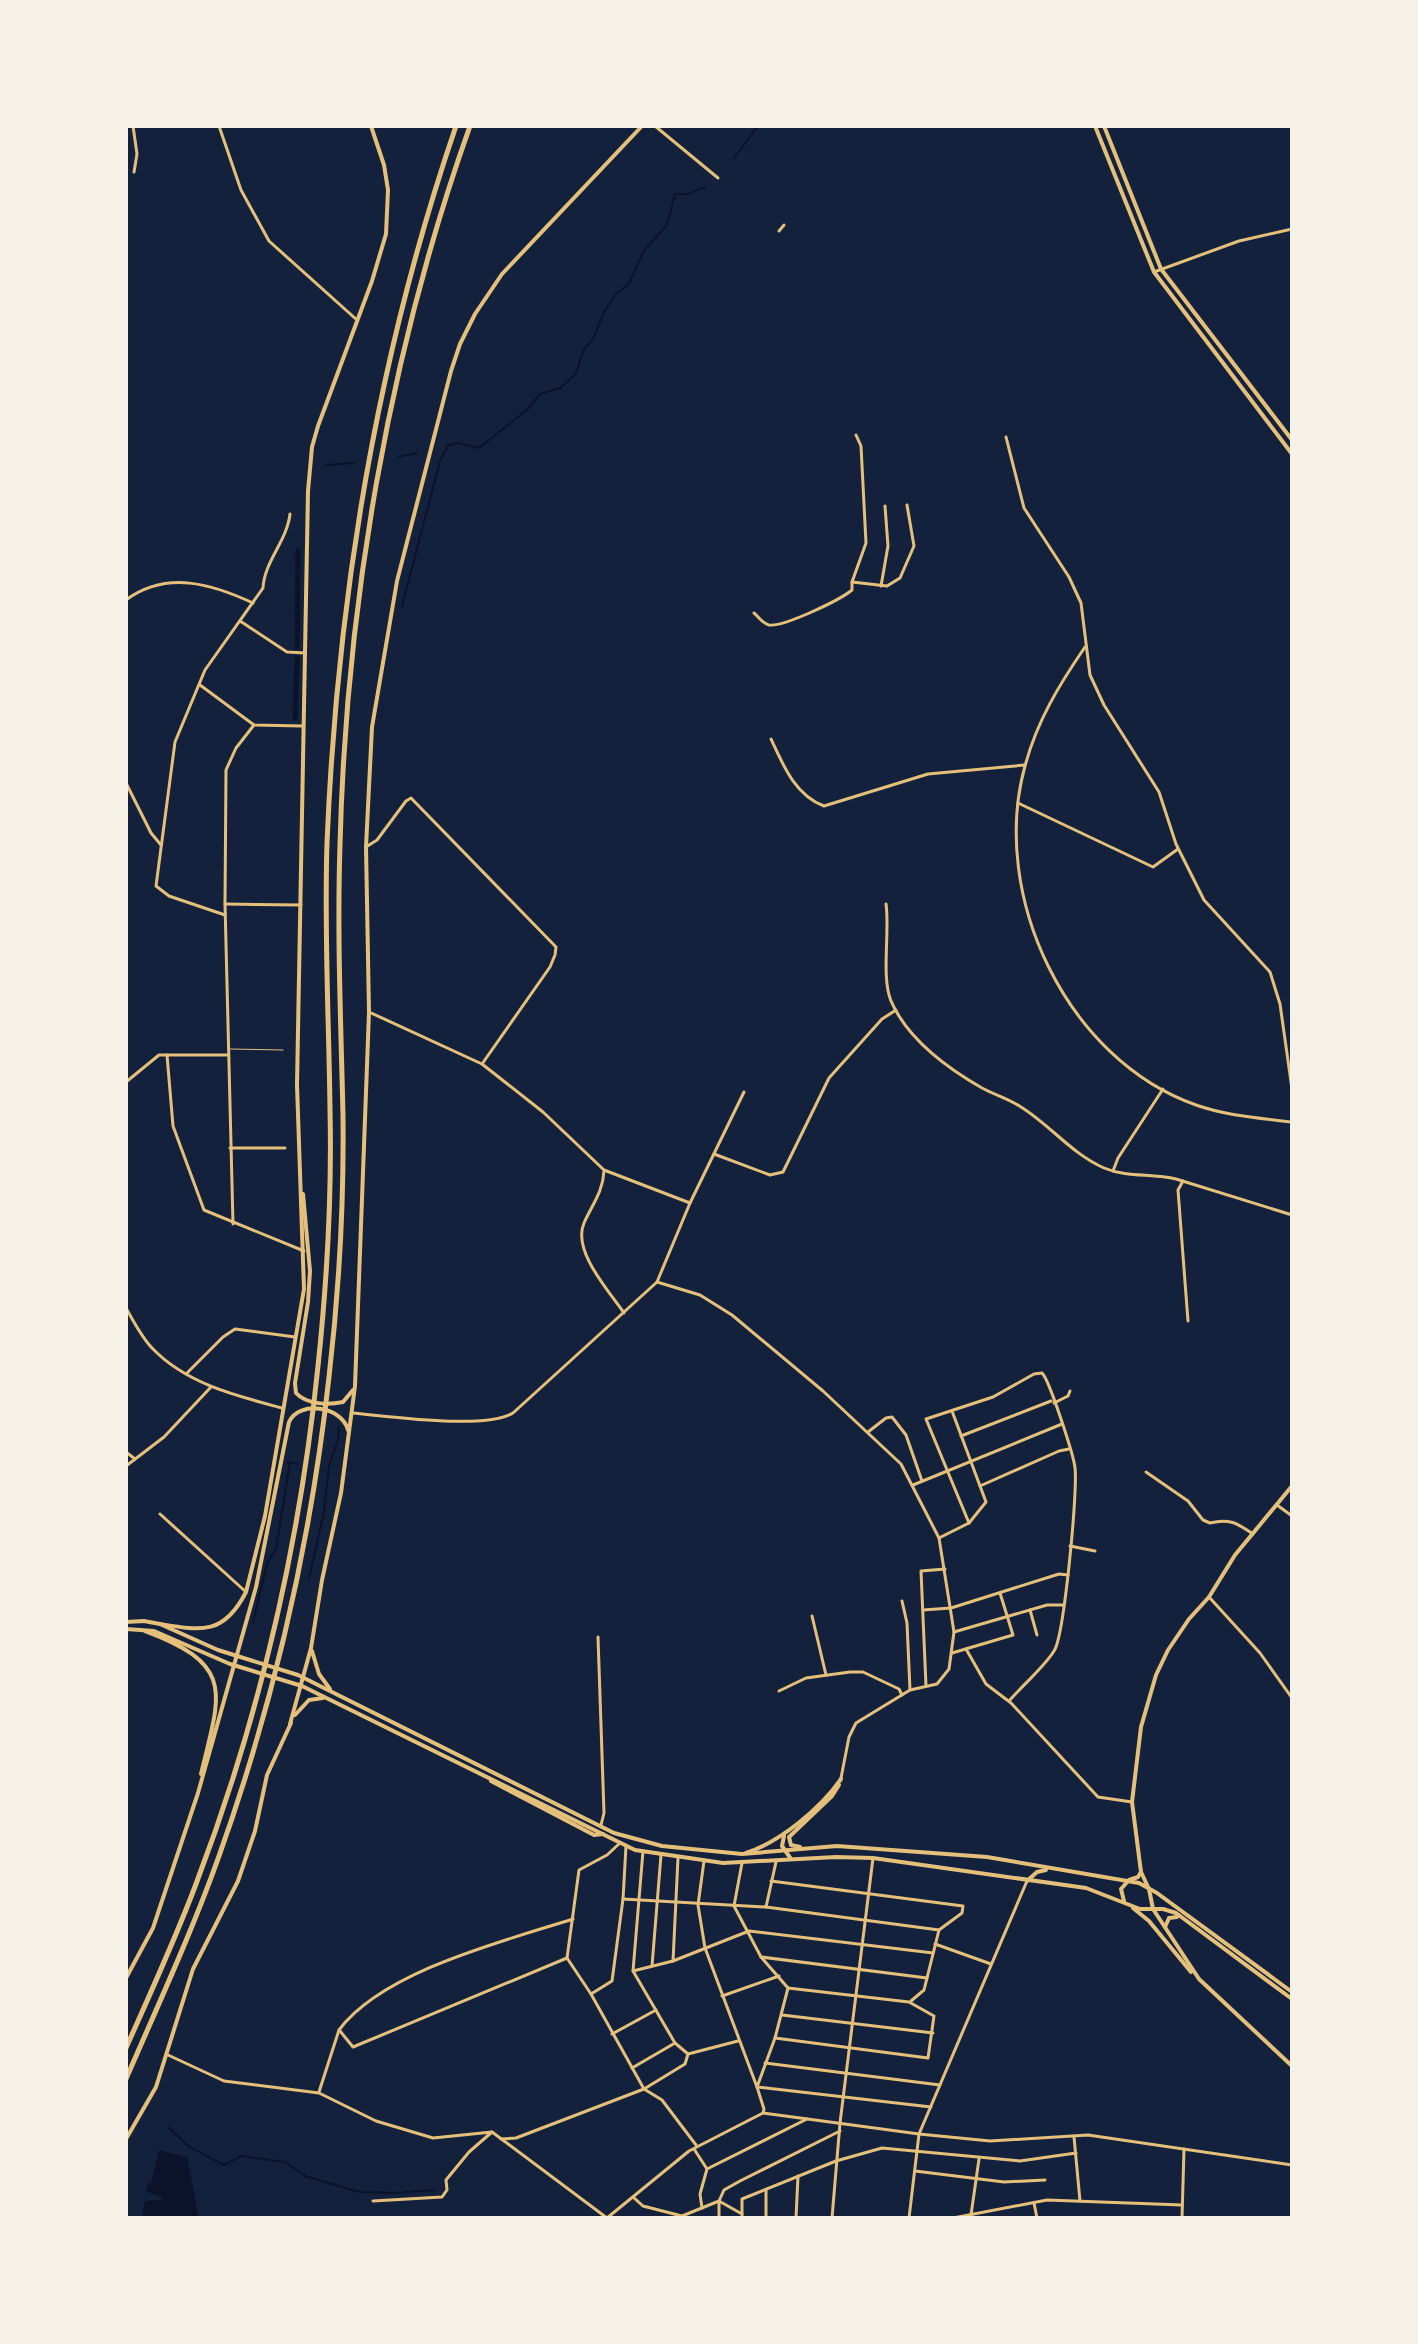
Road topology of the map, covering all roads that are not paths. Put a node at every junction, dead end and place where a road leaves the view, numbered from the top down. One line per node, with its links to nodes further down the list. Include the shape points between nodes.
1 (133, 126): 10 (street)
2 (219, 126): 17 (street, via 241,190 269,241)
3 (371, 126): 17 (main road, via 384,165 389,213 382,253)
4 (456, 126): 218 (highway, via 379,408 342,639 327,862 328,1234 318,1371 298,1509 266,1659 222,1808)
5 (470, 126): 226 (highway, via 404,354 353,645 339,885 340,1231 329,1374 309,1516 281,1647 238,1800 196,1916)
6 (642, 126): 42 (main road, via 502,274 460,344 397,581 372,727)
7 (655, 126): 11 (street)
8 (1095, 126): 16 (main road)
9 (1104, 126): 15 (main road)
10 (134, 172)
11 (718, 178)
12 (784, 225): 14 (street)
13 (1292, 229): 15 (street, via 1239,241)
14 (779, 231)
15 (1161, 269): 16 (street); 18 (main road)
16 (1154, 272): 22 (main road)
17 (357, 320): 33 (main road, via 312,447)
18 (1290, 433): 21 (main road)
19 (856, 435): 26 (street, via 867,539)
20 (1006, 437): 32 (street, via 1024,508 1081,603)
21 (1292, 440)
22 (1292, 454)
23 (907, 505): 27 (street, via 914,548 898,581)
24 (885, 506): 27 (street, via 889,541)
25 (290, 514): 29 (street, via 288,530)
26 (852, 582): 27 (street); 30 (street, via 851,591 840,599 774,624)
27 (881, 586)
28 (126, 600): 29 (street, via 156,585 196,582)
29 (253, 603): 31 (street)
30 (754, 613)
31 (240, 621): 33 (street, via 287,652); 34 (street)
32 (1085, 647): 38 (street, via 1039,721); 43 (street, via 1090,675 1159,792)
33 (305, 653): 36 (main road)
34 (200, 685): 35 (street); 41 (street, via 175,742)
35 (254, 725): 36 (street); 44 (street, via 226,770)
36 (302, 726): 46 (main road)
37 (771, 739): 38 (street, via 791,778 806,796 824,806 928,774)
38 (1025, 765): 40 (street)
39 (126, 783): 41 (street)
40 (1018, 803): 43 (street, via 1153,867); 56 (street, via 1018,869 1041,952 1084,1022 1117,1056)
41 (161, 845): 47 (street, via 156,886 169,896)
42 (366, 847): 49 (main road); 54 (street, via 411,798 556,947 550,967)
43 (1178, 849): 57 (street, via 1204,900 1270,972)
44 (225, 904): 46 (street); 47 (street)
45 (886, 904): 48 (street, via 890,999)
46 (301, 905): 62 (main road)
47 (225, 915): 50 (street)
48 (896, 1010): 63 (street, via 829,1078 783,1172 770,1175); 65 (street, via 923,1046 946,1065 1020,1106 1086,1158)
49 (369, 1012): 54 (street); 77 (main road)
50 (228, 1049): 51 (lane); 53 (street)
51 (283, 1050)
52 (167, 1055): 53 (street); 55 (street, via 151,1060); 69 (street, via 172,1122 199,1200 208,1213)
53 (228, 1055): 60 (street)
54 (482, 1064): 64 (street)
55 (126, 1082)
56 (1163, 1089): 59 (street, via 1217,1111); 65 (street)
57 (1292, 1089)
58 (744, 1092): 63 (street)
59 (1292, 1122)
60 (230, 1148): 61 (street); 69 (street)
61 (285, 1148)
62 (298, 1148): 70 (main road); 77 (main road, via 310,1271 295,1389 305,1401 333,1404 343,1402)
63 (714, 1154): 67 (street)
64 (604, 1170): 67 (street); 73 (street, via 601,1191 582,1227 581,1244)
65 (1113, 1172): 66 (street)
66 (1183, 1181): 68 (street); 74 (street, via 1178,1190)
67 (690, 1203): 71 (street)
68 (1292, 1215)
69 (233, 1224): 70 (street)
70 (304, 1251): 75 (main road)
71 (657, 1282): 73 (street); 85 (street, via 700,1295 732,1315)
72 (126, 1308): 76 (street, via 150,1346)
73 (624, 1313): 83 (street, via 509,1416 452,1420)
74 (1188, 1321)
75 (295, 1337): 76 (street, via 235,1329); 81 (main road)
76 (187, 1373): 78 (street)
77 (355, 1386): 83 (main road)
78 (211, 1387): 81 (street); 90 (street)
79 (1070, 1391): 80 (street)
80 (1053, 1402): 82 (street, via 1042,1373); 84 (street); 87 (street)
81 (282, 1408): 99 (main road)
82 (952, 1411): 87 (street); 93 (street, via 926,1419)
83 (352, 1413): 86 (main road)
84 (1062, 1424): 88 (street); 91 (street)
85 (867, 1432): 95 (street, via 892,1417 906,1435); 96 (street, via 901,1464)
86 (349, 1435): 105 (main road, via 343,1417 334,1412 294,1413); 128 (main road)
87 (961, 1436): 91 (street)
88 (1070, 1449): 97 (street); 107 (street, via 1075,1466)
89 (126, 1452): 90 (street)
90 (135, 1459): 92 (street)
91 (971, 1461): 93 (street); 97 (street)
92 (126, 1466)
93 (948, 1471): 95 (street); 103 (street)
94 (1146, 1472): 104 (street, via 1188,1501 1203,1520 1234,1521)
95 (922, 1481): 96 (street)
96 (913, 1485): 106 (street)
97 (980, 1486): 103 (street, via 986,1502)
98 (1292, 1486): 100 (main road)
99 (269, 1489): 105 (main road); 111 (main road)
100 (1277, 1505): 102 (street); 104 (main road)
101 (160, 1514): 111 (street)
102 (1292, 1516)
103 (969, 1523): 106 (street)
104 (1253, 1534): 113 (main road)
105 (266, 1536): 144 (main road)
106 (939, 1538): 109 (street)
107 (1070, 1546): 108 (street); 110 (street)
108 (1095, 1551)
109 (945, 1569): 116 (street); 117 (street, via 921,1571)
110 (1068, 1575): 112 (street); 115 (street)
111 (246, 1592): 122 (main road, via 227,1619 208,1629)
112 (1000, 1593): 116 (street); 120 (street)
113 (1209, 1597): 139 (street); 145 (main road, via 1179,1633 1156,1675 1141,1727)
114 (902, 1601): 135 (street)
115 (1063, 1605): 118 (street); 140 (street, via 1054,1651)
116 (951, 1608): 117 (street); 125 (street)
117 (923, 1610): 134 (street)
118 (1030, 1610): 120 (street); 126 (street)
119 (812, 1616): 131 (street)
120 (1007, 1616): 125 (street); 129 (street, via 1013,1635)
121 (126, 1622): 122 (main road)
122 (160, 1624): 132 (main road, via 233,1656)
123 (126, 1629): 124 (main road)
124 (134, 1629): 133 (main road, via 154,1631 230,1664); 144 (main road, via 190,1653 215,1684 216,1716)
125 (954, 1632): 130 (street)
126 (1037, 1635)
127 (598, 1637): 146 (street)
128 (311, 1648): 132 (main road); 137 (main road, via 319,1674)
129 (966, 1649): 130 (street); 140 (street, via 986,1684)
130 (952, 1653): 134 (street, via 949,1669 937,1684)
131 (826, 1675): 136 (street); 138 (street, via 863,1672)
132 (304, 1678): 133 (main road); 137 (main road)
133 (302, 1686): 141 (main road); 142 (main road)
134 (926, 1686): 135 (street)
135 (910, 1690): 138 (street)
136 (779, 1691)
137 (335, 1694): 146 (main road)
138 (902, 1695): 143 (street, via 856,1723)
139 (1292, 1698)
140 (1009, 1701): 145 (street, via 1098,1797)
141 (336, 1702): 142 (main road, via 309,1700); 148 (main road)
142 (290, 1724): 221 (main road, via 267,1775 238,1881 193,1969)
143 (841, 1779): 147 (main road); 152 (main road, via 832,1796 789,1837 794,1846)
144 (198, 1793): 199 (main road, via 153,1928)
145 (1132, 1802): 164 (main road)
146 (601, 1826): 148 (main road); 155 (main road, via 643,1843)
147 (787, 1831): 154 (main road); 155 (main road)
148 (603, 1834): 149 (main road)
149 (620, 1843): 150 (main road); 182 (street, via 579,1870)
150 (626, 1846): 153 (main road); 170 (street)
151 (861, 1847): 152 (main road); 158 (main road); 163 (main road, via 987,1857)
152 (814, 1848): 154 (main road)
153 (643, 1851): 156 (main road); 172 (street)
154 (783, 1851): 155 (main road); 159 (main road)
155 (742, 1854)
156 (661, 1855): 157 (main road); 173 (street)
157 (678, 1858): 160 (main road); 174 (street)
158 (873, 1858): 159 (main road); 167 (main road); 169 (street)
159 (794, 1860): 161 (main road)
160 (704, 1861): 162 (main road); 175 (street)
161 (776, 1862): 162 (main road); 166 (street)
162 (742, 1863): 177 (street)
163 (1060, 1871): 165 (main road); 167 (main road, via 1040,1871)
164 (1141, 1872): 165 (main road); 168 (main road)
165 (1129, 1880): 168 (main road); 176 (main road, via 1120,1893)
166 (771, 1881): 169 (street); 178 (street)
167 (1027, 1881): 176 (main road, via 1086,1888); 194 (street)
168 (1148, 1887): 171 (main road); 203 (main road)
169 (869, 1894): 183 (street); 185 (street, via 963,1906 962,1913)
170 (623, 1899): 172 (street); 204 (street, via 612,1981)
171 (1151, 1899): 179 (main road); 180 (main road)
172 (641, 1901): 173 (street); 197 (street)
173 (657, 1902): 174 (street); 195 (street)
174 (676, 1903): 175 (street); 193 (street)
175 (698, 1905): 177 (street); 189 (street)
176 (1128, 1905): 179 (main road); 201 (main road, via 1149,1921)
177 (734, 1906): 178 (street); 186 (street)
178 (766, 1907): 183 (street)
179 (1140, 1909): 180 (main road)
180 (1153, 1909): 181 (main road); 184 (main road)
181 (1181, 1917): 184 (main road, via 1171,1916); 207 (main road)
182 (573, 1919): 192 (street); 212 (street, via 401,1981 383,1990)
183 (866, 1919): 185 (street); 187 (street)
184 (1165, 1929): 201 (main road)
185 (939, 1930): 188 (street)
186 (749, 1931): 187 (street); 189 (street); 191 (street)
187 (863, 1944): 190 (street); 196 (street)
188 (935, 1944): 190 (street); 194 (street)
189 (705, 1948): 193 (street); 205 (street)
190 (933, 1953): 200 (street)
191 (761, 1957): 196 (street); 198 (street)
192 (567, 1958): 204 (street); 212 (street, via 353,2047)
193 (673, 1961): 195 (street)
194 (991, 1964): 227 (street)
195 (652, 1967): 197 (street)
196 (859, 1969): 200 (street); 206 (street)
197 (633, 1971): 209 (street)
198 (779, 1976): 202 (street); 205 (street)
199 (126, 1978)
200 (927, 1978): 208 (street, via 921,1994)
201 (1199, 1979): 223 (main road)
202 (788, 1988): 206 (street); 210 (street)
203 (1292, 1992)
204 (591, 1994): 214 (street)
205 (722, 1996): 216 (street)
206 (856, 1996): 208 (street); 211 (street)
207 (1292, 1999)
208 (909, 2002): 213 (street, via 934,2016)
209 (656, 2010): 214 (street); 217 (street)
210 (782, 2015): 211 (street); 215 (street)
211 (853, 2023): 213 (street); 219 (street)
212 (339, 2030): 230 (street)
213 (933, 2033): 219 (street, via 928,2058)
214 (612, 2034): 224 (street)
215 (775, 2038): 219 (street); 222 (street)
216 (738, 2041): 220 (street); 228 (street)
217 (675, 2043): 220 (street); 224 (street)
218 (126, 2048)
219 (850, 2048): 225 (street)
220 (688, 2054): 229 (street, via 685,2064)
221 (168, 2055): 230 (street, via 224,2081); 240 (main road)
222 (765, 2063): 225 (street); 228 (street)
223 (1292, 2066)
224 (632, 2068): 229 (street)
225 (847, 2072): 227 (street); 231 (street)
226 (126, 2079)
227 (940, 2085): 232 (street)
228 (757, 2087): 231 (street); 233 (street)
229 (644, 2089): 241 (street, via 516,2138); 242 (street, via 662,2100)
230 (319, 2093): 237 (street, via 376,2121 433,2138)
231 (844, 2096): 232 (street); 235 (street)
232 (931, 2107): 238 (street)
233 (763, 2113): 234 (street); 242 (street)
234 (808, 2119): 235 (street); 249 (street)
235 (840, 2123): 236 (street); 238 (street)
236 (840, 2131): 247 (street); 257 (street, via 724,2190)
237 (492, 2132): 241 (street); 256 (street, via 446,2180 442,2197)
238 (919, 2134): 239 (street, via 990,2141); 244 (street)
239 (1074, 2137): 243 (street); 245 (street)
240 (126, 2139)
241 (501, 2139): 264 (street)
242 (695, 2147): 249 (street); 255 (street)
243 (1184, 2149): 248 (street); 260 (street)
244 (917, 2151): 246 (street); 247 (street, via 882,2148); 250 (street)
245 (1076, 2153): 246 (street, via 1020,2161); 258 (street)
246 (979, 2159): 252 (street)
247 (836, 2161): 251 (street); 268 (street)
248 (1292, 2165)
249 (707, 2169): 261 (street)
250 (915, 2171): 252 (street); 269 (street)
251 (798, 2176): 254 (street); 267 (street)
252 (976, 2179): 253 (street); 262 (street)
253 (1045, 2180)
254 (766, 2190): 263 (street, via 742,2199); 266 (street)
255 (632, 2197): 261 (street, via 643,2206 682,2216); 264 (street)
256 (373, 2201)
257 (719, 2201): 261 (street); 263 (street); 265 (street)
258 (1080, 2201): 259 (street); 260 (street)
259 (1034, 2203): 262 (street); 271 (street)
260 (1182, 2205): 272 (street)
261 (702, 2208)
262 (971, 2215): 270 (street)
263 (742, 2216)
264 (607, 2218)
265 (719, 2218)
266 (766, 2218)
267 (796, 2218)
268 (832, 2218)
269 (909, 2218)
270 (953, 2218)
271 (1037, 2218)
272 (1182, 2218)

